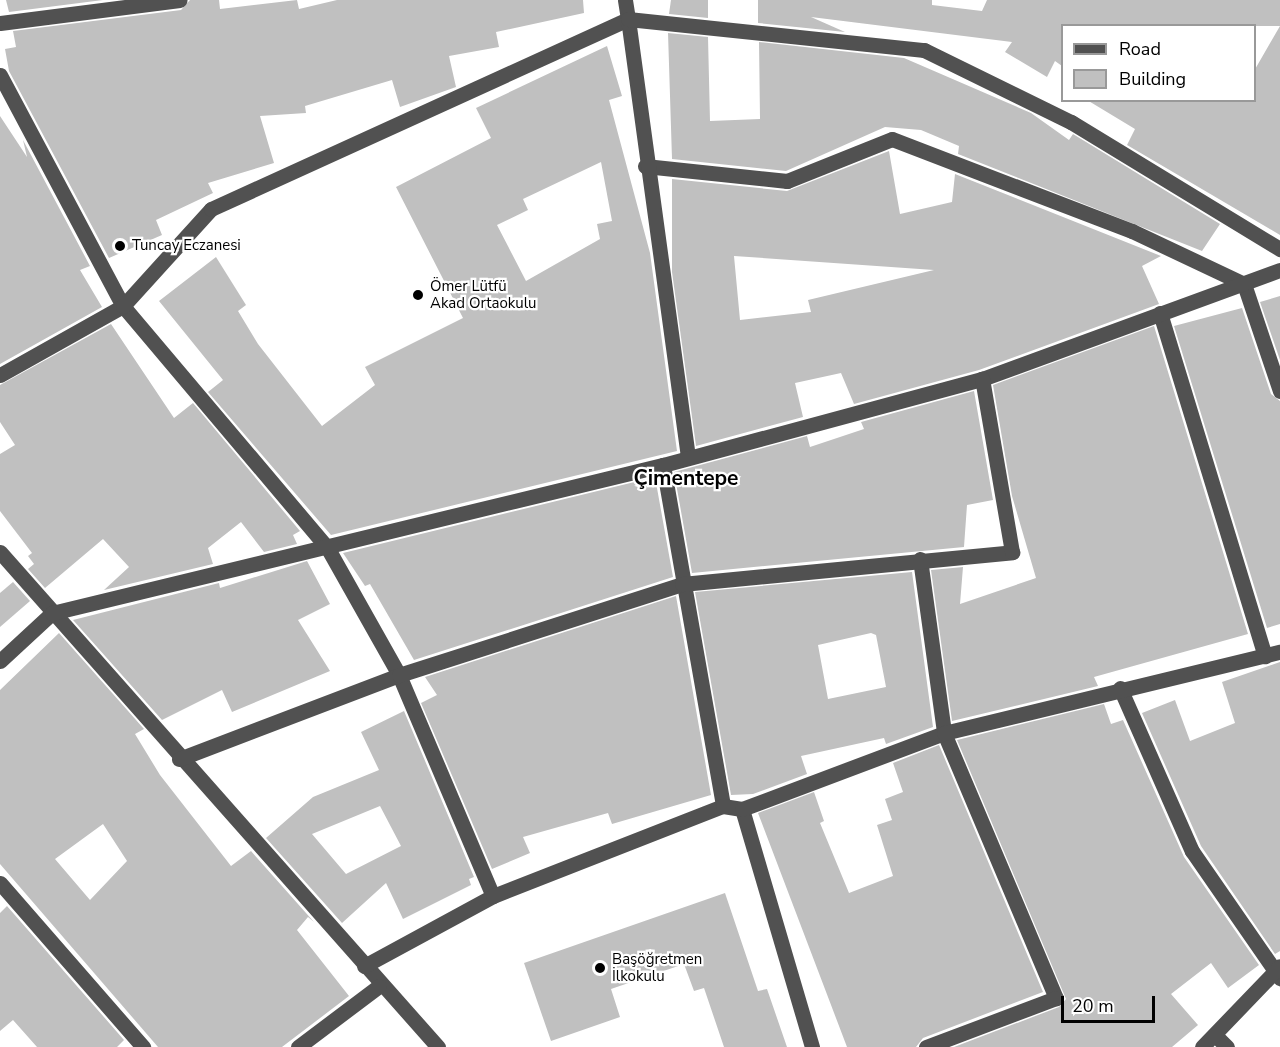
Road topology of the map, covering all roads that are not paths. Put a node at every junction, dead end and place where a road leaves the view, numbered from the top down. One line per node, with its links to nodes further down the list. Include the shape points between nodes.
1 (180, 0): 4 (street)
2 (625, 0): 3 (street)
3 (628, 19): 6 (street); 7 (street, via 924,50 1071,122); 10 (street, via 211,208)
4 (0, 23)
5 (0, 75): 10 (street)
6 (645, 166): 9 (street, via 787,181 892,139 1132,231); 15 (street)
7 (1280, 249)
8 (1280, 270): 9 (street)
9 (1244, 284): 11 (street); 14 (street)
10 (123, 306): 12 (street); 17 (street)
11 (1160, 313): 13 (street); 23 (street)
12 (0, 375)
13 (982, 379): 15 (street); 19 (street, via 1012,552)
14 (1280, 391)
15 (688, 457): 16 (street)
16 (663, 465): 17 (street); 20 (street)
17 (327, 547): 21 (street); 25 (street)
18 (0, 552): 21 (street)
19 (920, 559): 20 (street); 27 (street)
20 (682, 584): 25 (street); 29 (street)
21 (52, 613): 24 (street); 28 (street)
22 (1280, 652): 23 (street)
23 (1265, 656): 26 (street)
24 (0, 661)
25 (399, 675): 28 (street); 32 (street)
26 (1120, 688): 27 (street); 34 (street, via 1192,851)
27 (944, 733): 30 (street); 41 (street, via 1056,998)
28 (179, 759): 33 (street)
29 (723, 806): 30 (street); 32 (street)
30 (742, 809): 40 (street)
31 (0, 883): 37 (street)
32 (492, 896): 33 (street)
33 (364, 966): 35 (street)
34 (1278, 971): 36 (street)
35 (379, 986): 38 (street); 39 (street)
36 (1215, 1035): 42 (street); 43 (street)
37 (143, 1047)
38 (298, 1047)
39 (438, 1047)
40 (812, 1047)
41 (926, 1047)
42 (1202, 1047)
43 (1227, 1047)

